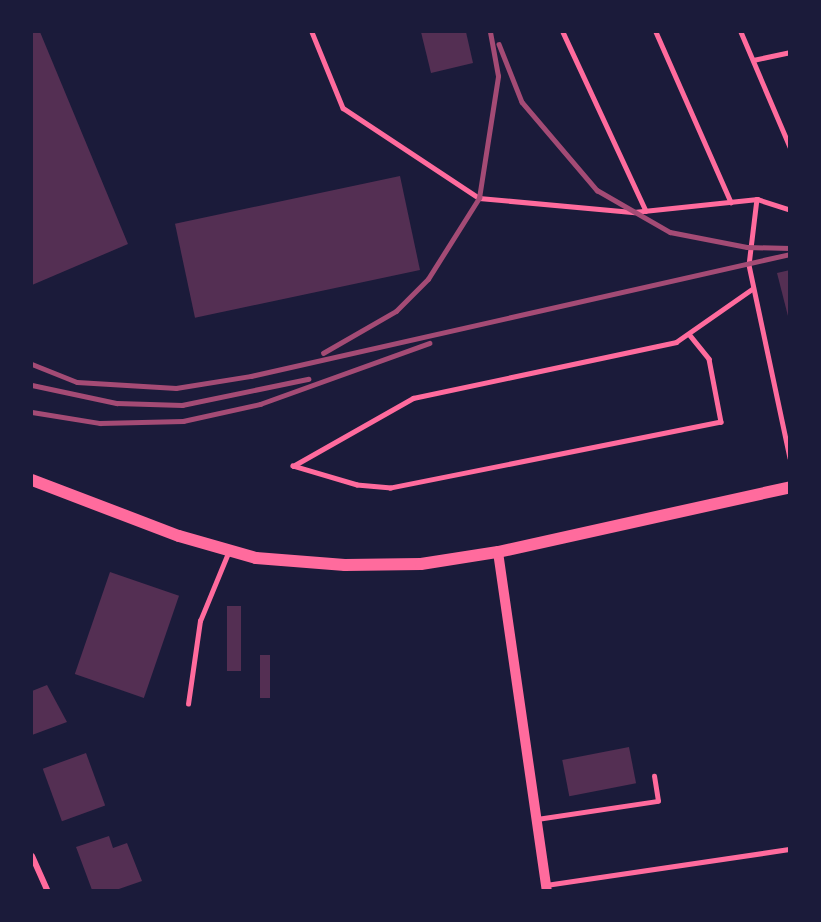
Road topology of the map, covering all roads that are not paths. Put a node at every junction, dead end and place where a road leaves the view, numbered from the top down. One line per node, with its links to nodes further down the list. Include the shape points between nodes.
1 (312, 32): 12 (lane, via 343,108 480,198)
2 (563, 32): 12 (lane)
3 (656, 32): 10 (lane)
4 (741, 32): 6 (lane)
5 (789, 52): 6 (lane)
6 (753, 60): 7 (lane)
7 (787, 134): 8 (lane)
8 (789, 147)
9 (758, 199): 10 (lane); 11 (lane); 13 (lane, via 747,247)
10 (731, 202): 12 (lane)
11 (789, 210)
12 (646, 211)
13 (752, 289): 14 (lane); 15 (lane)
14 (689, 334): 14 (lane, via 676,342 413,398 293,466 357,485 392,488 721,422 709,359)
15 (789, 458)
16 (32, 480): 18 (main road)
17 (789, 487): 19 (main road)
18 (229, 550): 19 (main road, via 345,565 421,564); 20 (lane, via 200,621)
19 (498, 552): 22 (street)
20 (188, 704)
21 (654, 776): 22 (lane, via 658,801)
22 (537, 819): 25 (street)
23 (789, 849): 25 (lane)
24 (32, 856): 26 (street)
25 (547, 888)
26 (46, 891)

